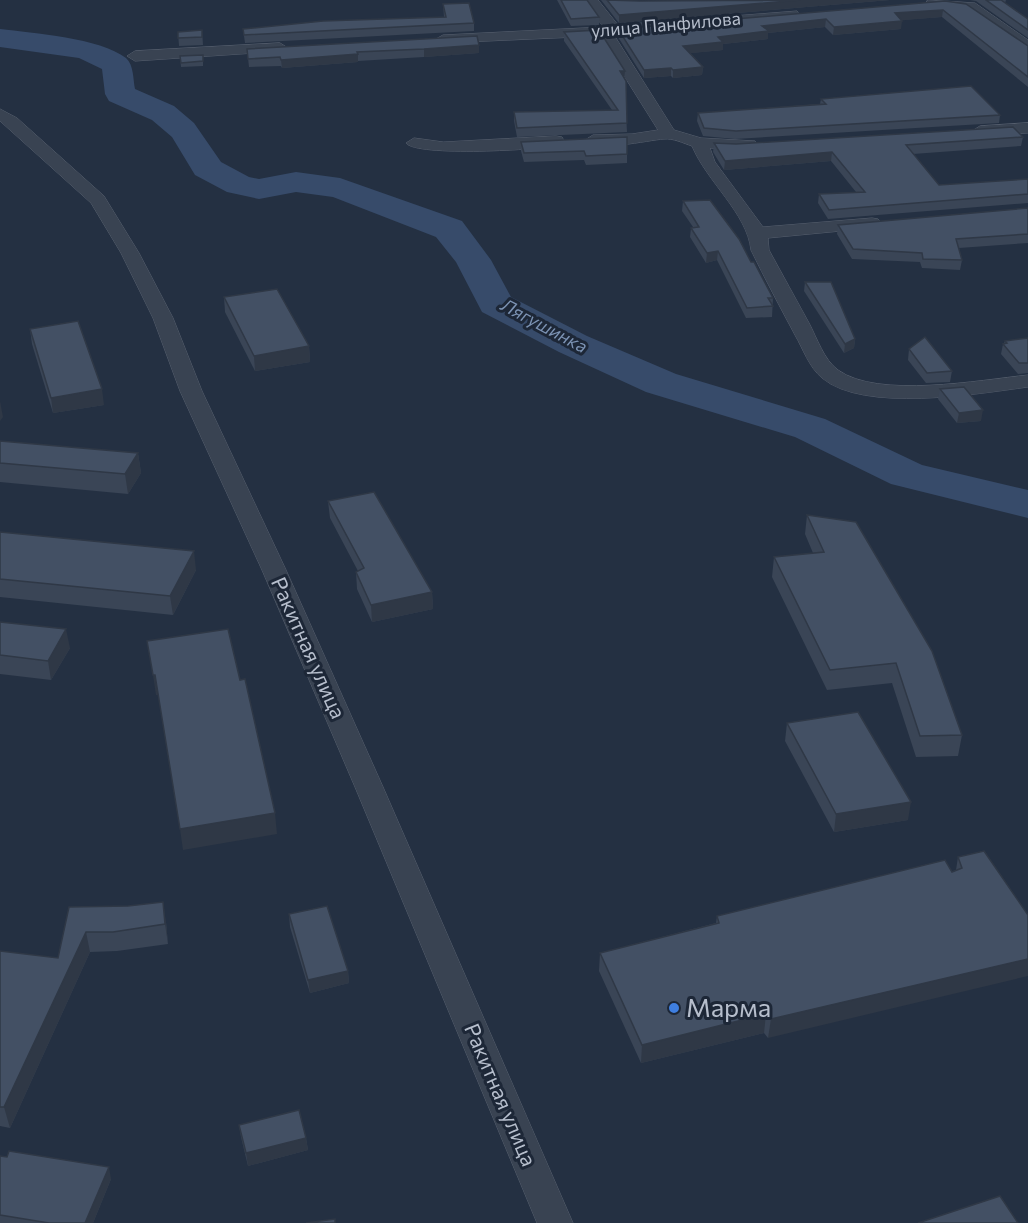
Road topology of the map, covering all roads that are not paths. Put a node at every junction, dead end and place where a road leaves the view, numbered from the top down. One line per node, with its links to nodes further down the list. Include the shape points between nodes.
1 (591, 0): 4 (street)
2 (920, 4): 6 (street, via 970,6)
3 (802, 14): 4 (street, улица Панфилова)
4 (608, 29): 5 (street, улица Панфилова); 12 (street)
5 (428, 40)
6 (1028, 46)
7 (299, 47): 8 (street)
8 (135, 56)
9 (0, 114): 19 (street, Ракитная улица, via 98,200 163,318 191,391 369,787)
10 (1028, 128): 11 (street)
11 (958, 132)
12 (668, 134): 13 (street, via 443,147); 14 (street)
13 (414, 143)
14 (699, 143): 15 (street); 17 (street, via 707,162)
15 (770, 143)
16 (887, 222): 17 (street)
17 (758, 233): 18 (street, via 760,250 813,349 830,374 843,383 918,393)
18 (1028, 381)
19 (555, 1223)

